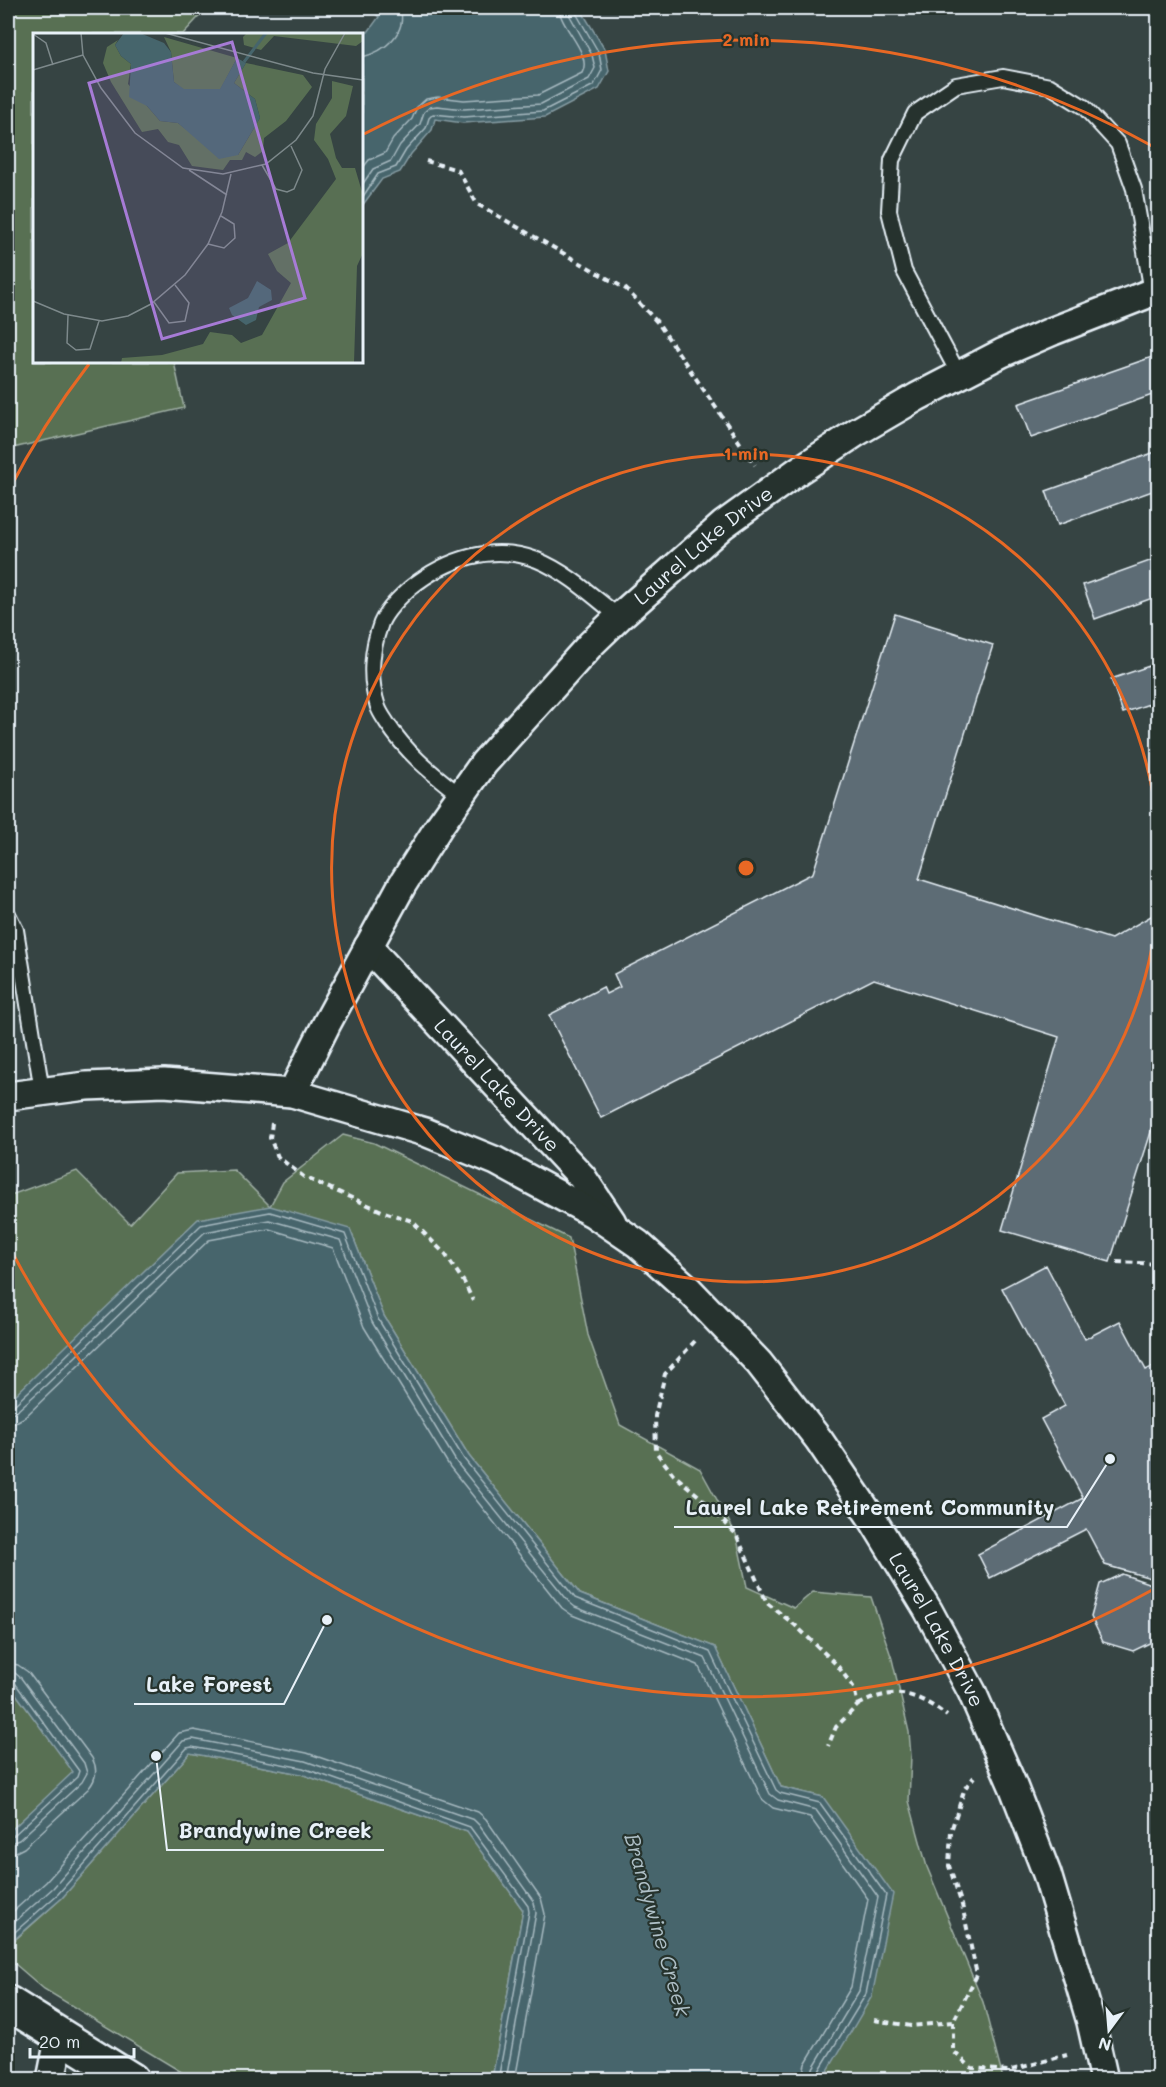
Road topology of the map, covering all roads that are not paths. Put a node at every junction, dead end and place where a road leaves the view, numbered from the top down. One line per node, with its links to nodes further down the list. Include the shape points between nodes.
1 (1155, 291): 2 (street, Laurel Lake Drive, via 1053,331); 2 (lane, via 1134,189 1118,144 1084,107 1050,86 1004,77 956,85 915,113 892,159 889,211 904,271)
2 (959, 375): 3 (street, Laurel Lake Drive, via 857,432 798,471 723,525)
3 (619, 617): 4 (street, Laurel Lake Drive, via 484,763); 4 (lane, via 560,572 536,560 508,554 477,554 447,564 399,598 382,621 374,651 372,679 379,710 419,762)
4 (461, 796): 6 (street, Laurel Lake Drive, via 402,885)
5 (8, 914): 7 (lane, via 16,930)
6 (368, 946): 8 (street, Laurel Lake Drive); 10 (street, Laurel Lake Drive, via 582,1177)
7 (42, 1091): 8 (street, Laurel Lake Drive, via 164,1083); 9 (street, Laurel Lake Drive)
8 (284, 1093): 10 (street, Laurel Lake Drive, via 425,1132 496,1161)
9 (8, 1096)
10 (618, 1230): 15 (street, Laurel Lake Drive, via 689,1290 759,1363 819,1440 928,1610 972,1692 1014,1786 1047,1874)
11 (8, 2003): 12 (street)
12 (60, 2035): 13 (street); 14 (street)
13 (51, 2079)
14 (132, 2079)
15 (1104, 2079)

